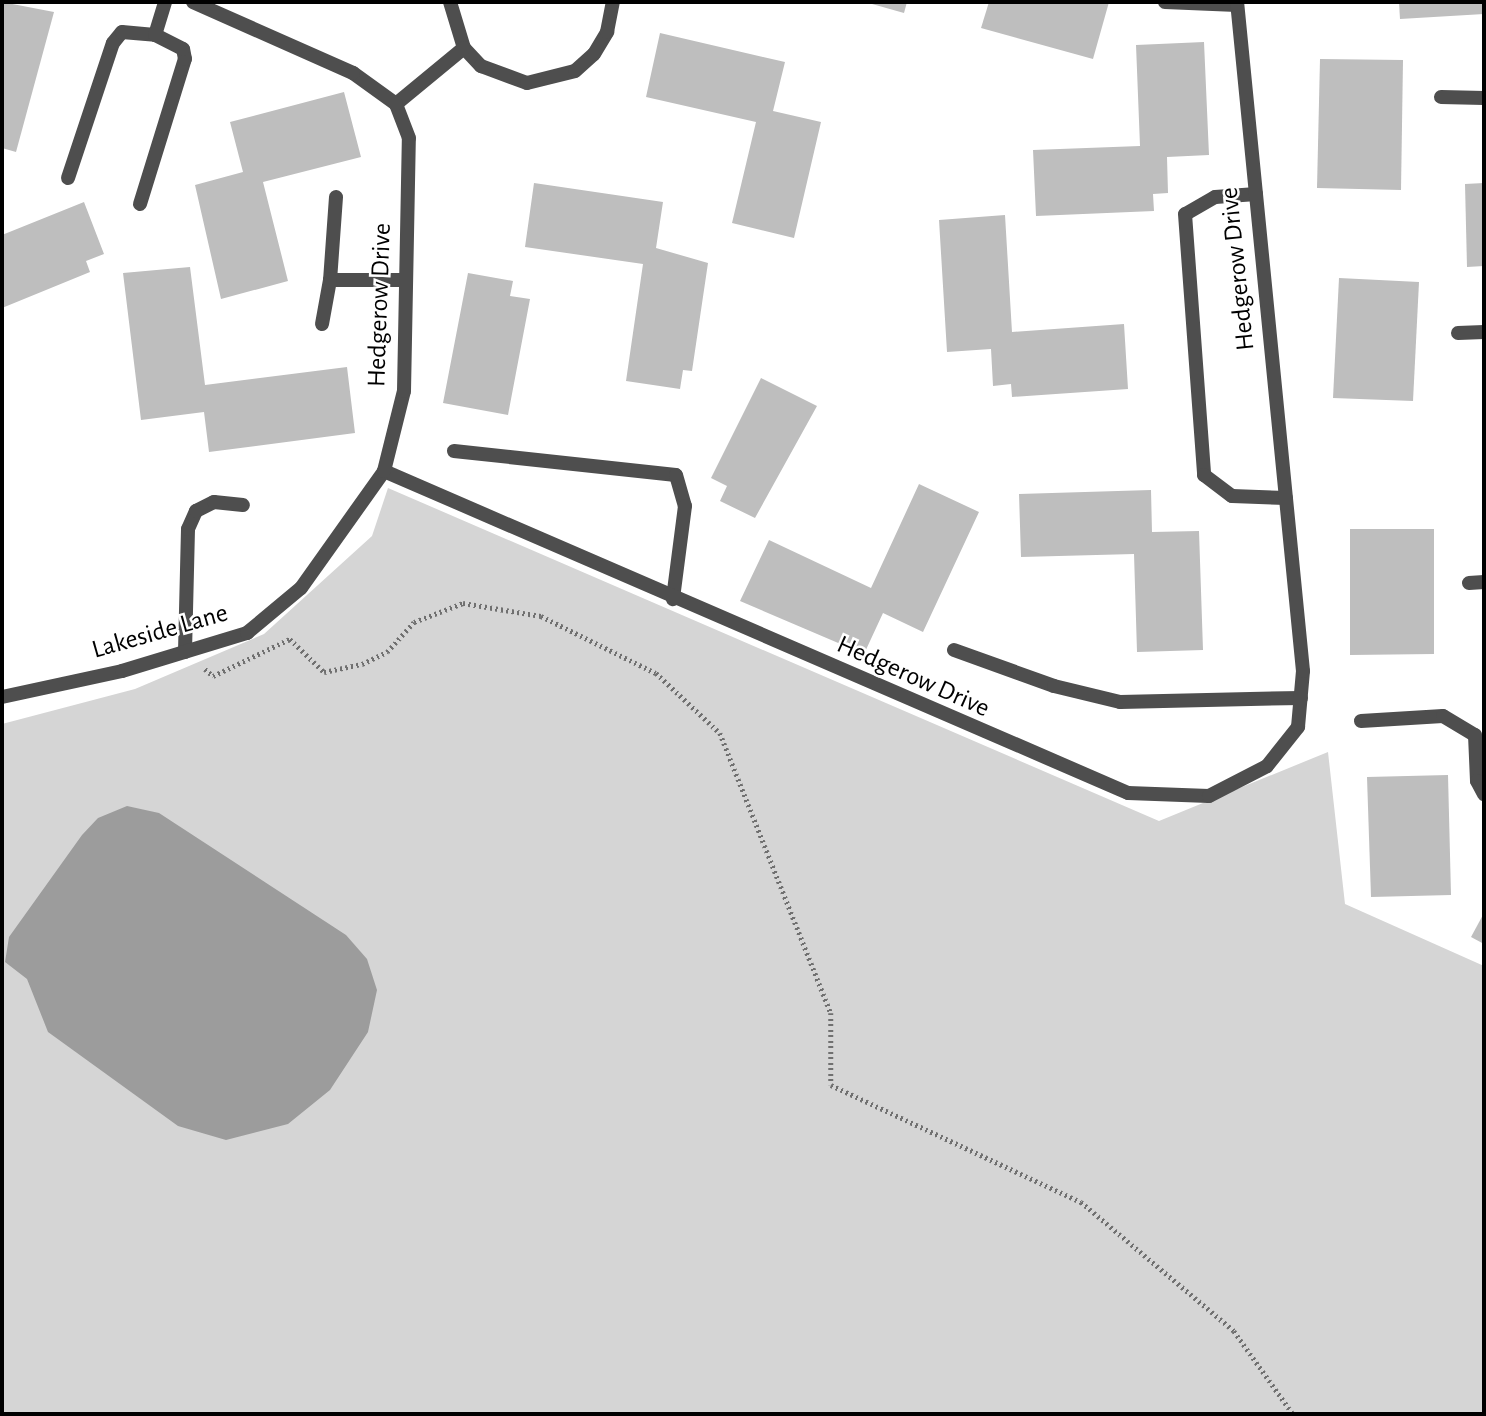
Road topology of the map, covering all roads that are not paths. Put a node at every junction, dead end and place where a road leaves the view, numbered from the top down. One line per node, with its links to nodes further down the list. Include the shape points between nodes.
1 (165, 2): 8 (street)
2 (193, 2): 7 (street)
3 (450, 2): 9 (street)
4 (613, 2): 9 (street, via 607,32 594,54 552,80 503,78)
5 (1165, 2): 6 (street)
6 (1237, 3): 14 (street, Hedgerow Drive)
7 (217, 7): 12 (street, via 353,72)
8 (155, 35): 13 (street, via 122,32 113,43); 16 (street, via 183,49 185,59)
9 (464, 48): 12 (street)
10 (1441, 97): 11 (street)
11 (1484, 98)
12 (396, 104): 18 (street, Hedgerow Drive, via 409,138)
13 (68, 178)
14 (1256, 194): 24 (street, Hedgerow Drive); 24 (street, via 1215,197 1185,214 1205,475 1232,496)
15 (337, 197): 17 (street)
16 (140, 204)
17 (330, 280): 18 (street); 19 (street)
18 (406, 280): 23 (street, Hedgerow Drive, via 404,391)
19 (322, 324)
20 (1484, 332): 21 (street)
21 (1458, 333)
22 (454, 451): 28 (street, via 676,475 685,506)
23 (384, 471): 28 (street, Hedgerow Drive); 30 (street, Lakeside Lane, via 301,588 247,633)
24 (1286, 498): 32 (street, Hedgerow Drive)
25 (243, 505): 30 (street, via 214,502 196,511 188,529)
26 (1484, 582): 27 (street)
27 (1469, 583)
28 (673, 598): 32 (street, Hedgerow Drive, via 1128,793 1209,796 1267,766 1298,727)
29 (954, 650): 32 (street, via 1054,687 1120,702)
30 (185, 652): 31 (street, Lakeside Lane)
31 (2, 697)
32 (1301, 698)
33 (1361, 721): 34 (street, via 1443,716 1475,735 1477,781)
34 (1484, 794)

